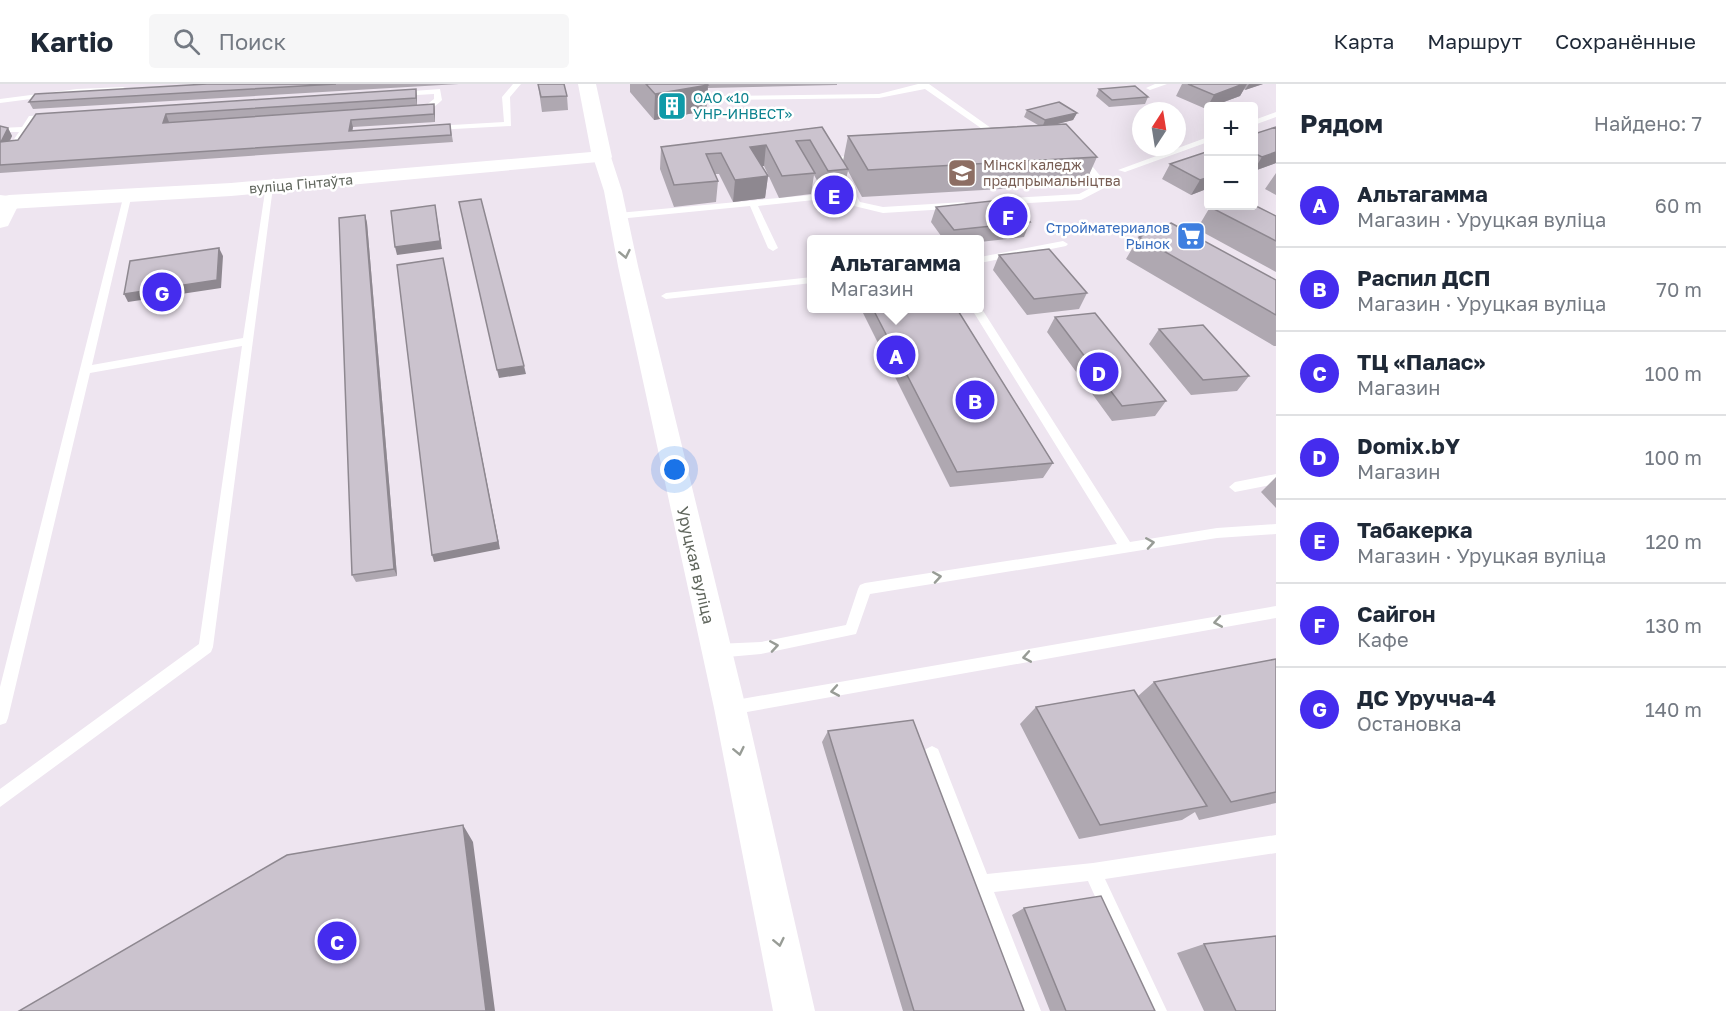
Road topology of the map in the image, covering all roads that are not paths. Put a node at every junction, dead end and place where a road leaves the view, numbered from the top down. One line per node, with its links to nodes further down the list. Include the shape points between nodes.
1 (83, 84): 8 (lane)
2 (517, 84): 17 (lane, via 506,97 508,124)
3 (587, 84): 23 (street, Уруцкая вуліца)
4 (1163, 84): 6 (lane)
5 (924, 85): 10 (lane, via 879,96); 20 (lane)
6 (1150, 88)
7 (133, 89): 8 (lane)
8 (77, 91): 11 (lane)
9 (390, 94): 12 (lane, via 437,91 438,100 427,108)
10 (718, 98)
11 (0, 101)
12 (403, 110)
13 (1276, 114): 15 (lane)
14 (67, 116): 16 (lane, via 32,118)
15 (1258, 121)
16 (25, 129): 18 (lane); 21 (lane)
17 (430, 129)
18 (0, 130)
19 (1204, 141): 25 (lane)
20 (1006, 142)
21 (14, 145)
22 (1076, 151): 29 (lane, via 1102,185 1081,197)
23 (602, 157): 26 (street, вуліца Гінтаўта); 33 (street, Уруцкая вуліца)
24 (873, 157): 31 (lane, via 838,159 836,166 857,204 883,210)
25 (1122, 170)
26 (269, 187): 27 (street, вуліца Гінтаўта); 40 (lane)
27 (127, 198): 32 (street, вуліца Гінтаўта); 41 (lane)
28 (811, 198): 30 (lane)
29 (988, 203)
30 (753, 204): 33 (lane); 35 (lane)
31 (976, 204)
32 (2, 212)
33 (618, 216): 47 (street, Уруцкая вуліца, one-way to 47)
34 (1064, 244): 36 (lane)
35 (773, 248)
36 (984, 259)
37 (807, 281): 38 (lane)
38 (666, 296)
39 (979, 313): 45 (lane)
40 (248, 341): 41 (lane); 51 (lane, via 206,647)
41 (85, 370): 49 (lane)
42 (1276, 479): 43 (lane)
43 (1235, 487)
44 (1276, 529): 45 (lane, one-way to 44, via 1217,533)
45 (1126, 547): 47 (lane, one-way to 45, via 761,648 851,630 865,589)
46 (1276, 612): 48 (lane, one-way to 48)
47 (716, 651): 48 (street, Уруцкая вуліца)
48 (730, 708): 55 (street, Уруцкая вуліца, one-way to 55)
49 (0, 718)
50 (932, 754): 54 (lane)
51 (0, 800)
52 (1276, 844): 53 (lane)
53 (1093, 872): 54 (lane); 57 (lane)
54 (982, 884): 56 (lane)
55 (794, 1011)
56 (1031, 1011)
57 (1157, 1011)

